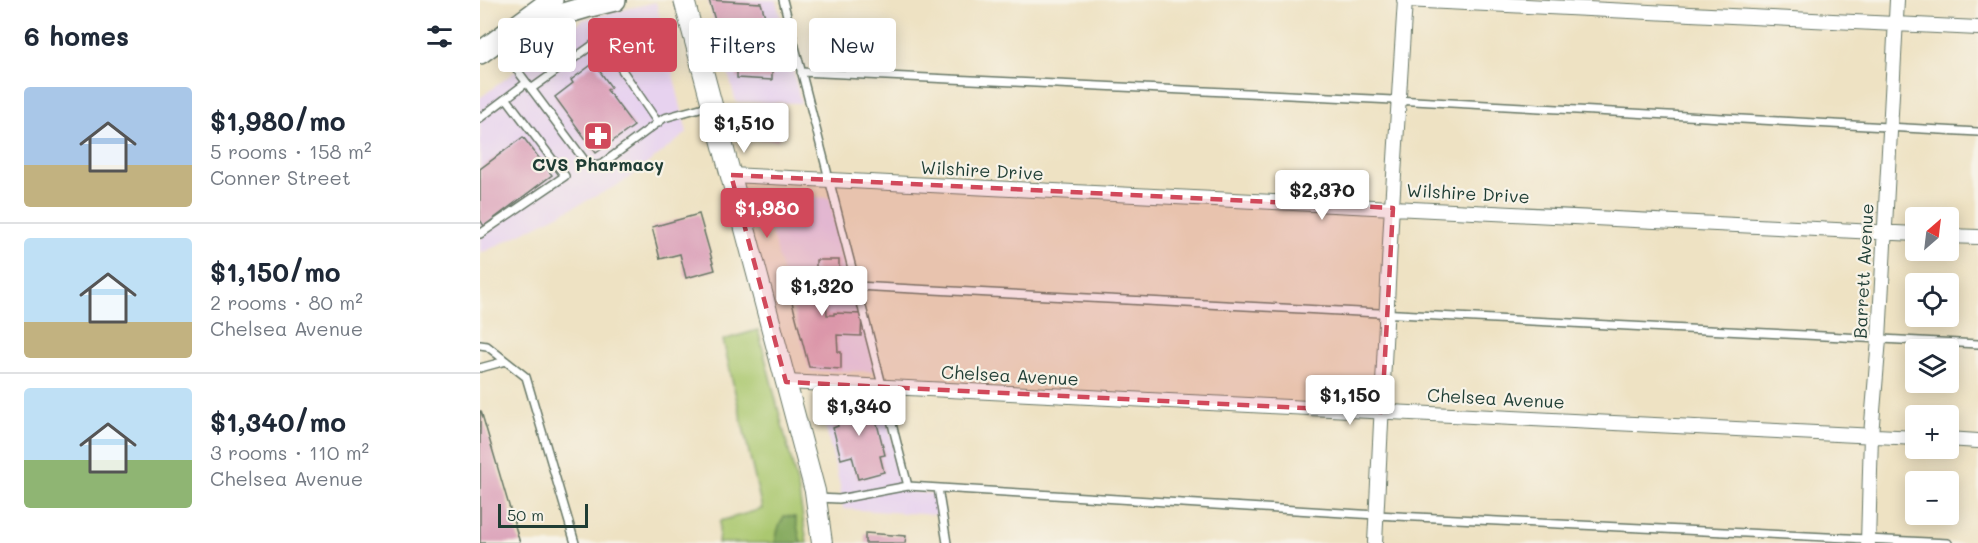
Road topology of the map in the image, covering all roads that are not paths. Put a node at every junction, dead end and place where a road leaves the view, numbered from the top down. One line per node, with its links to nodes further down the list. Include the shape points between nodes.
1 (552, 0): 9 (main road)
2 (615, 0): 9 (main road)
3 (684, 0): 14 (main road)
4 (783, 0): 10 (lane)
5 (1405, 0): 7 (street); 13 (street)
6 (1897, 0): 7 (street, Barrett Avenue)
7 (1896, 24): 8 (street); 17 (street, Barrett Avenue)
8 (1978, 28)
9 (496, 41): 11 (lane)
10 (801, 72): 13 (lane); 20 (lane)
11 (528, 86): 12 (lane); 16 (lane, via 585,161 595,166); 16 (lane, via 601,39)
12 (507, 99): 15 (lane); 23 (lane, via 565,176)
13 (1399, 101): 17 (lane); 21 (street)
14 (711, 105): 16 (lane); 19 (main road)
15 (480, 118)
16 (658, 123)
17 (1890, 128): 18 (lane); 22 (street, Barrett Avenue)
18 (1978, 132)
19 (731, 175): 20 (street, Wilshire Drive); 34 (main road)
20 (830, 181): 21 (street, Wilshire Drive); 27 (lane)
21 (1393, 208): 22 (street, Wilshire Drive); 28 (street)
22 (1884, 233): 24 (street, Wilshire Drive); 29 (street, Barrett Avenue)
23 (480, 234)
24 (1905, 234)
25 (1959, 236): 26 (street)
26 (1978, 237)
27 (856, 286): 28 (lane); 35 (lane)
28 (1387, 314): 29 (lane); 36 (street)
29 (1879, 339): 30 (lane); 37 (street, Barrett Avenue)
30 (1978, 344)
31 (480, 345): 32 (lane)
32 (506, 361): 33 (lane); 46 (lane, via 526,377)
33 (480, 368)
34 (786, 382): 35 (street, Chelsea Avenue); 43 (main road)
35 (883, 388): 36 (street, Chelsea Avenue); 41 (lane)
36 (1382, 412): 37 (street, Chelsea Avenue); 44 (street)
37 (1871, 435): 38 (street, Chelsea Avenue); 45 (street, Barrett Avenue)
38 (1905, 437)
39 (1959, 440): 40 (street)
40 (1978, 441)
41 (908, 486): 42 (lane); 43 (lane, via 839,500)
42 (938, 488): 44 (lane); 48 (lane)
43 (816, 498): 47 (main road)
44 (1376, 515): 45 (lane); 49 (street)
45 (1868, 541): 50 (lane)
46 (575, 543)
47 (822, 543)
48 (947, 543)
49 (1375, 543)
50 (1948, 543)

